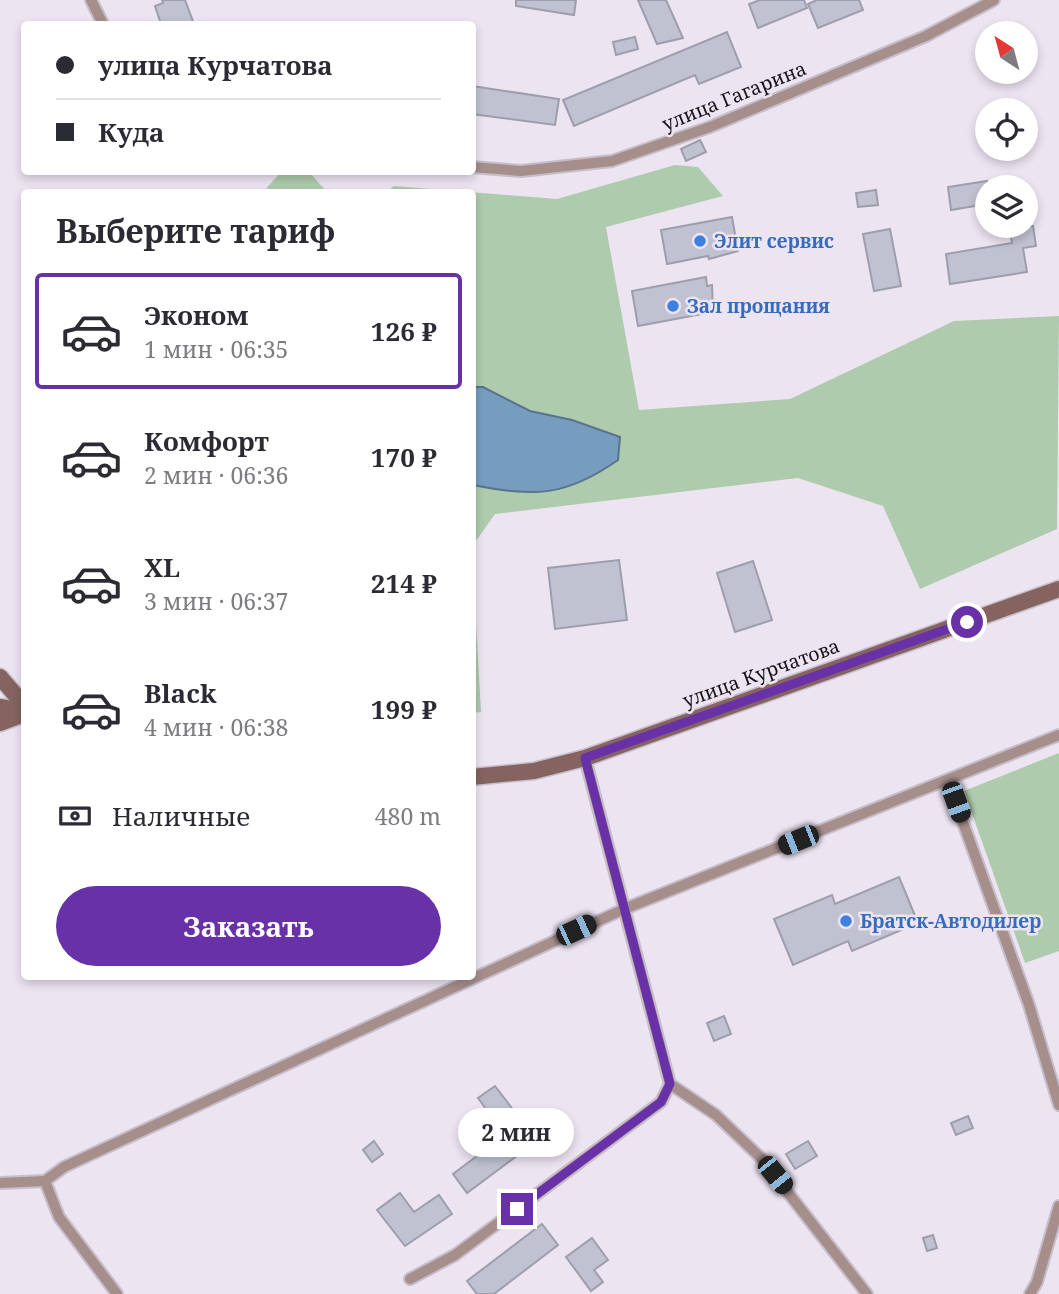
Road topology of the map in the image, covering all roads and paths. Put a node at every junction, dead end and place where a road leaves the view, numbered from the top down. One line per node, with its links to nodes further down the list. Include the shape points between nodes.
1 (91, 0): 3 (street)
2 (994, 0): 4 (street, улица Гагарина, via 926,36 710,127 612,161 521,171)
3 (102, 21)
4 (476, 167)
5 (1059, 589): 13 (main road, улица Курчатова)
6 (0, 677): 7 (main road)
7 (21, 702)
8 (0, 707): 9 (main road)
9 (21, 711)
10 (21, 713): 11 (main road)
11 (0, 723)
12 (1059, 735): 15 (street)
13 (585, 758): 14 (main road, улица Курчатова, via 534,771); 16 (street)
14 (476, 777)
15 (948, 781): 16 (street); 20 (street, via 1029,1005)
16 (624, 909): 17 (street); 19 (street)
17 (476, 977)
18 (469, 980): 21 (street, via 64,1167)
19 (670, 1084): 24 (street, via 661,1102 455,1255); 26 (street, via 716,1115 761,1158)
20 (1059, 1105)
21 (45, 1181): 22 (street); 25 (street, via 59,1217)
22 (0, 1183)
23 (1059, 1206): 27 (street)
24 (410, 1279)
25 (117, 1294)
26 (867, 1294)
27 (1030, 1294)

